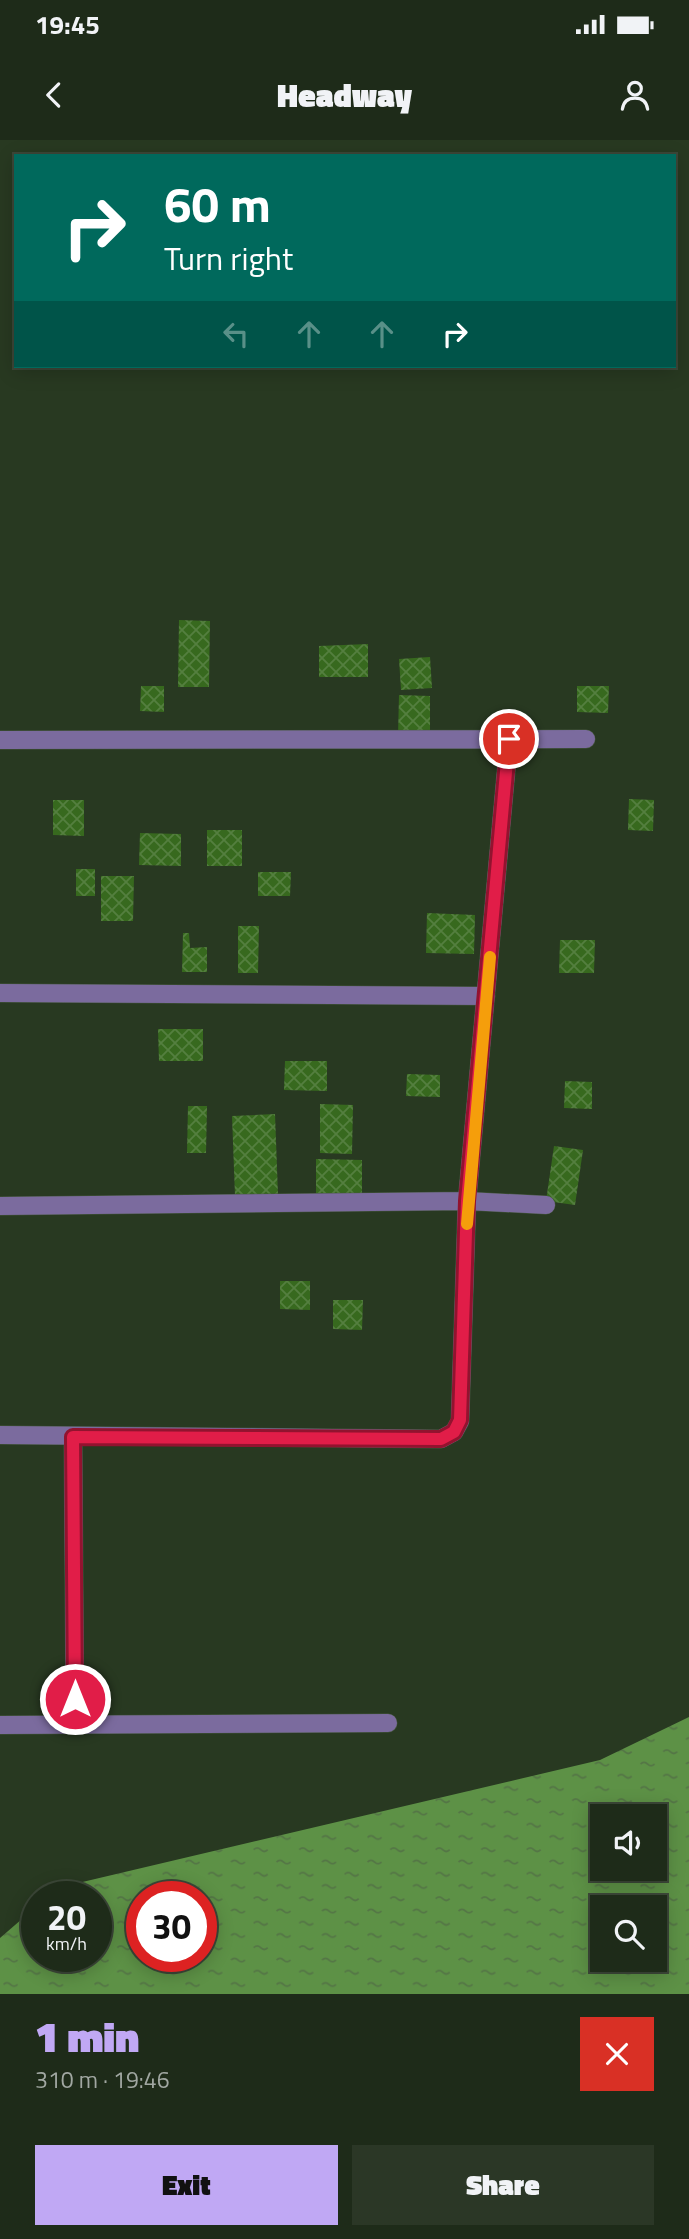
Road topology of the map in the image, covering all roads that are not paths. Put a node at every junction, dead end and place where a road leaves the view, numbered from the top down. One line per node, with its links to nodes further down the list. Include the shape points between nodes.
1 (509, 739): 2 (street); 3 (street); 5 (street)
2 (586, 739)
3 (0, 740)
4 (0, 993): 5 (street)
5 (486, 996): 6 (street)
6 (467, 1201): 7 (street); 8 (street); 10 (street, via 460,1420 454,1432 441,1439)
7 (546, 1205)
8 (0, 1206)
9 (0, 1435): 10 (street)
10 (73, 1437): 13 (street)
11 (388, 1723): 13 (street)
12 (0, 1725): 13 (street)
13 (75, 1725)

